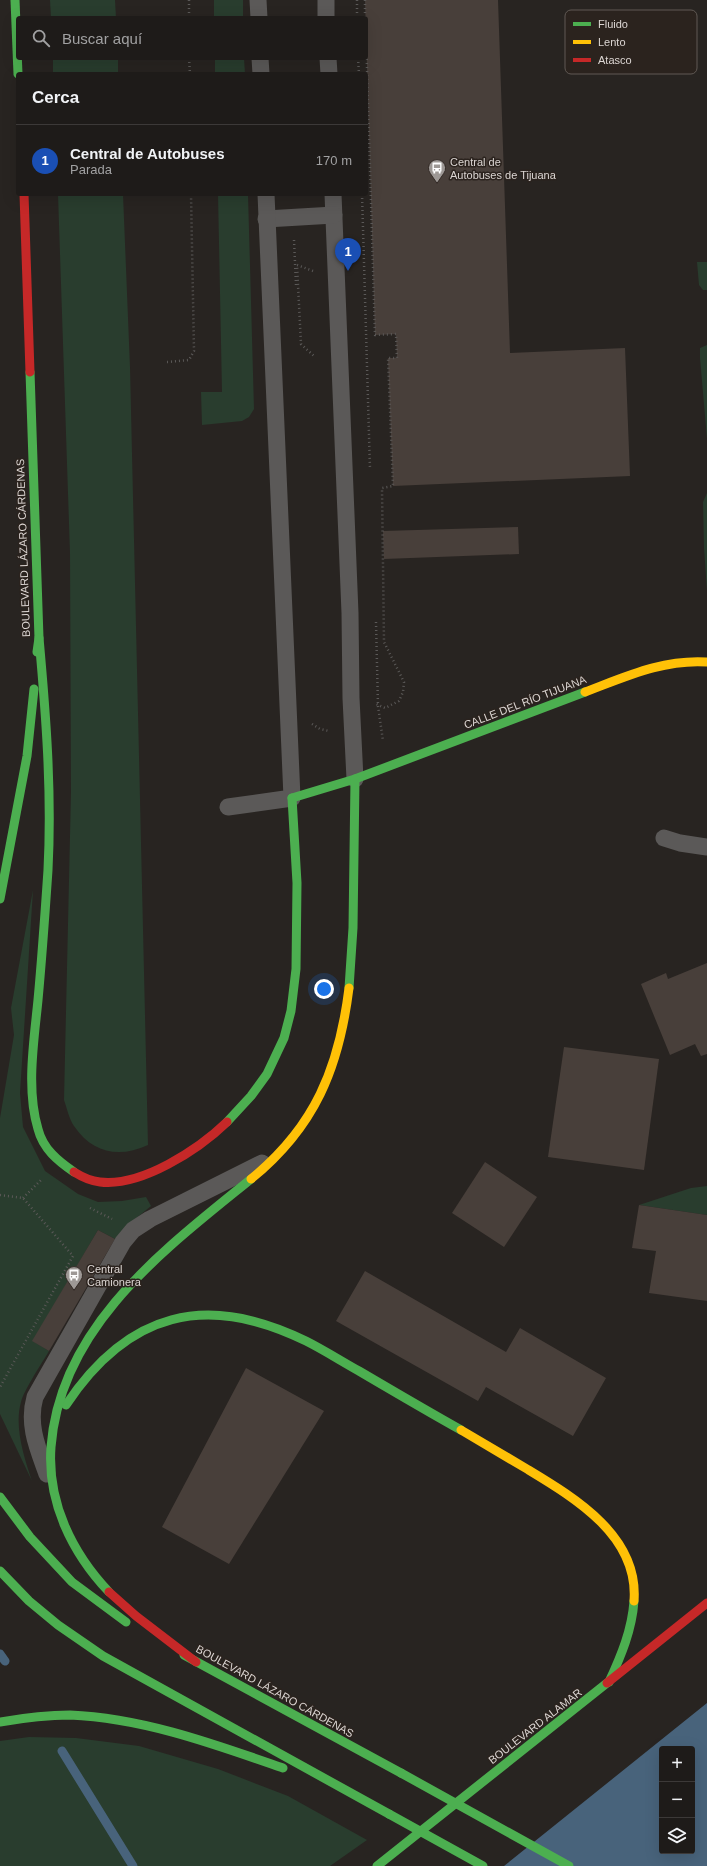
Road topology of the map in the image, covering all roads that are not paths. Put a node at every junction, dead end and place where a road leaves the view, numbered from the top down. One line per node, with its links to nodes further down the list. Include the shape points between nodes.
1 (15, 0): 6 (main road)
2 (258, 0): 4 (lane)
3 (326, 0): 5 (lane)
4 (259, 16)
5 (326, 16)
6 (16, 25)
7 (17, 60): 10 (main road)
8 (260, 60): 11 (lane)
9 (328, 60): 12 (lane)
10 (18, 72)
11 (261, 72)
12 (329, 72)
13 (24, 196): 18 (main road, BOULEVARD LÁZARO CÁRDENAS)
14 (266, 196): 17 (lane)
15 (334, 196): 16 (lane)
16 (334, 215): 17 (lane); 20 (lane)
17 (266, 219): 21 (lane)
18 (39, 638): 21 (main road, via 48,738 50,805 33,1099 37,1127 44,1145 75,1174 94,1182 119,1181 144,1175 190,1152 235,1114 258,1087 274,1061 292,1008 295,972 297,857); 25 (main road, BOULEVARD LÁZARO CÁRDENAS, via 27,756)
19 (707, 662): 20 (main road, CALLE DEL RÍO TIJUANA, via 668,663 651,667)
20 (355, 779): 21 (main road); 28 (main road, via 353,962 348,1009 323,1091 312,1113)
21 (292, 798): 22 (lane)
22 (228, 807)
23 (664, 838): 24 (lane)
24 (707, 847)
25 (9, 851): 26 (main road); 27 (main road, BOULEVARD LÁZARO CÁRDENAS)
26 (0, 868)
27 (0, 899)
28 (279, 1155): 29 (main road, via 195,1224 124,1292 84,1344 63,1386); 30 (lane, via 150,1219 133,1230 123,1242 35,1397 32,1407 34,1437)
29 (52, 1438): 30 (main road); 35 (main road, via 62,1411 72,1394 97,1364 131,1337 161,1322 186,1316 236,1316 306,1341 544,1480 587,1510 608,1530 623,1550 630,1565 635,1597 628,1639)
30 (54, 1494): 34 (main road, via 77,1549 102,1584 136,1618)
31 (0, 1497): 34 (main road, BOULEVARD LÁZARO CÁRDENAS, via 30,1537 72,1582 131,1625)
32 (0, 1571): 37 (main road, via 58,1626 103,1656)
33 (707, 1603): 35 (main road, BOULEVARD ALAMAR)
34 (196, 1662): 40 (main road, BOULEVARD LÁZARO CÁRDENAS, bridge)
35 (609, 1682): 38 (main road, BOULEVARD ALAMAR)
36 (0, 1722): 37 (main road, via 54,1715 97,1718 151,1727 218,1746)
37 (339, 1787): 39 (main road, bridge)
38 (377, 1866)
39 (483, 1866)
40 (569, 1866)

